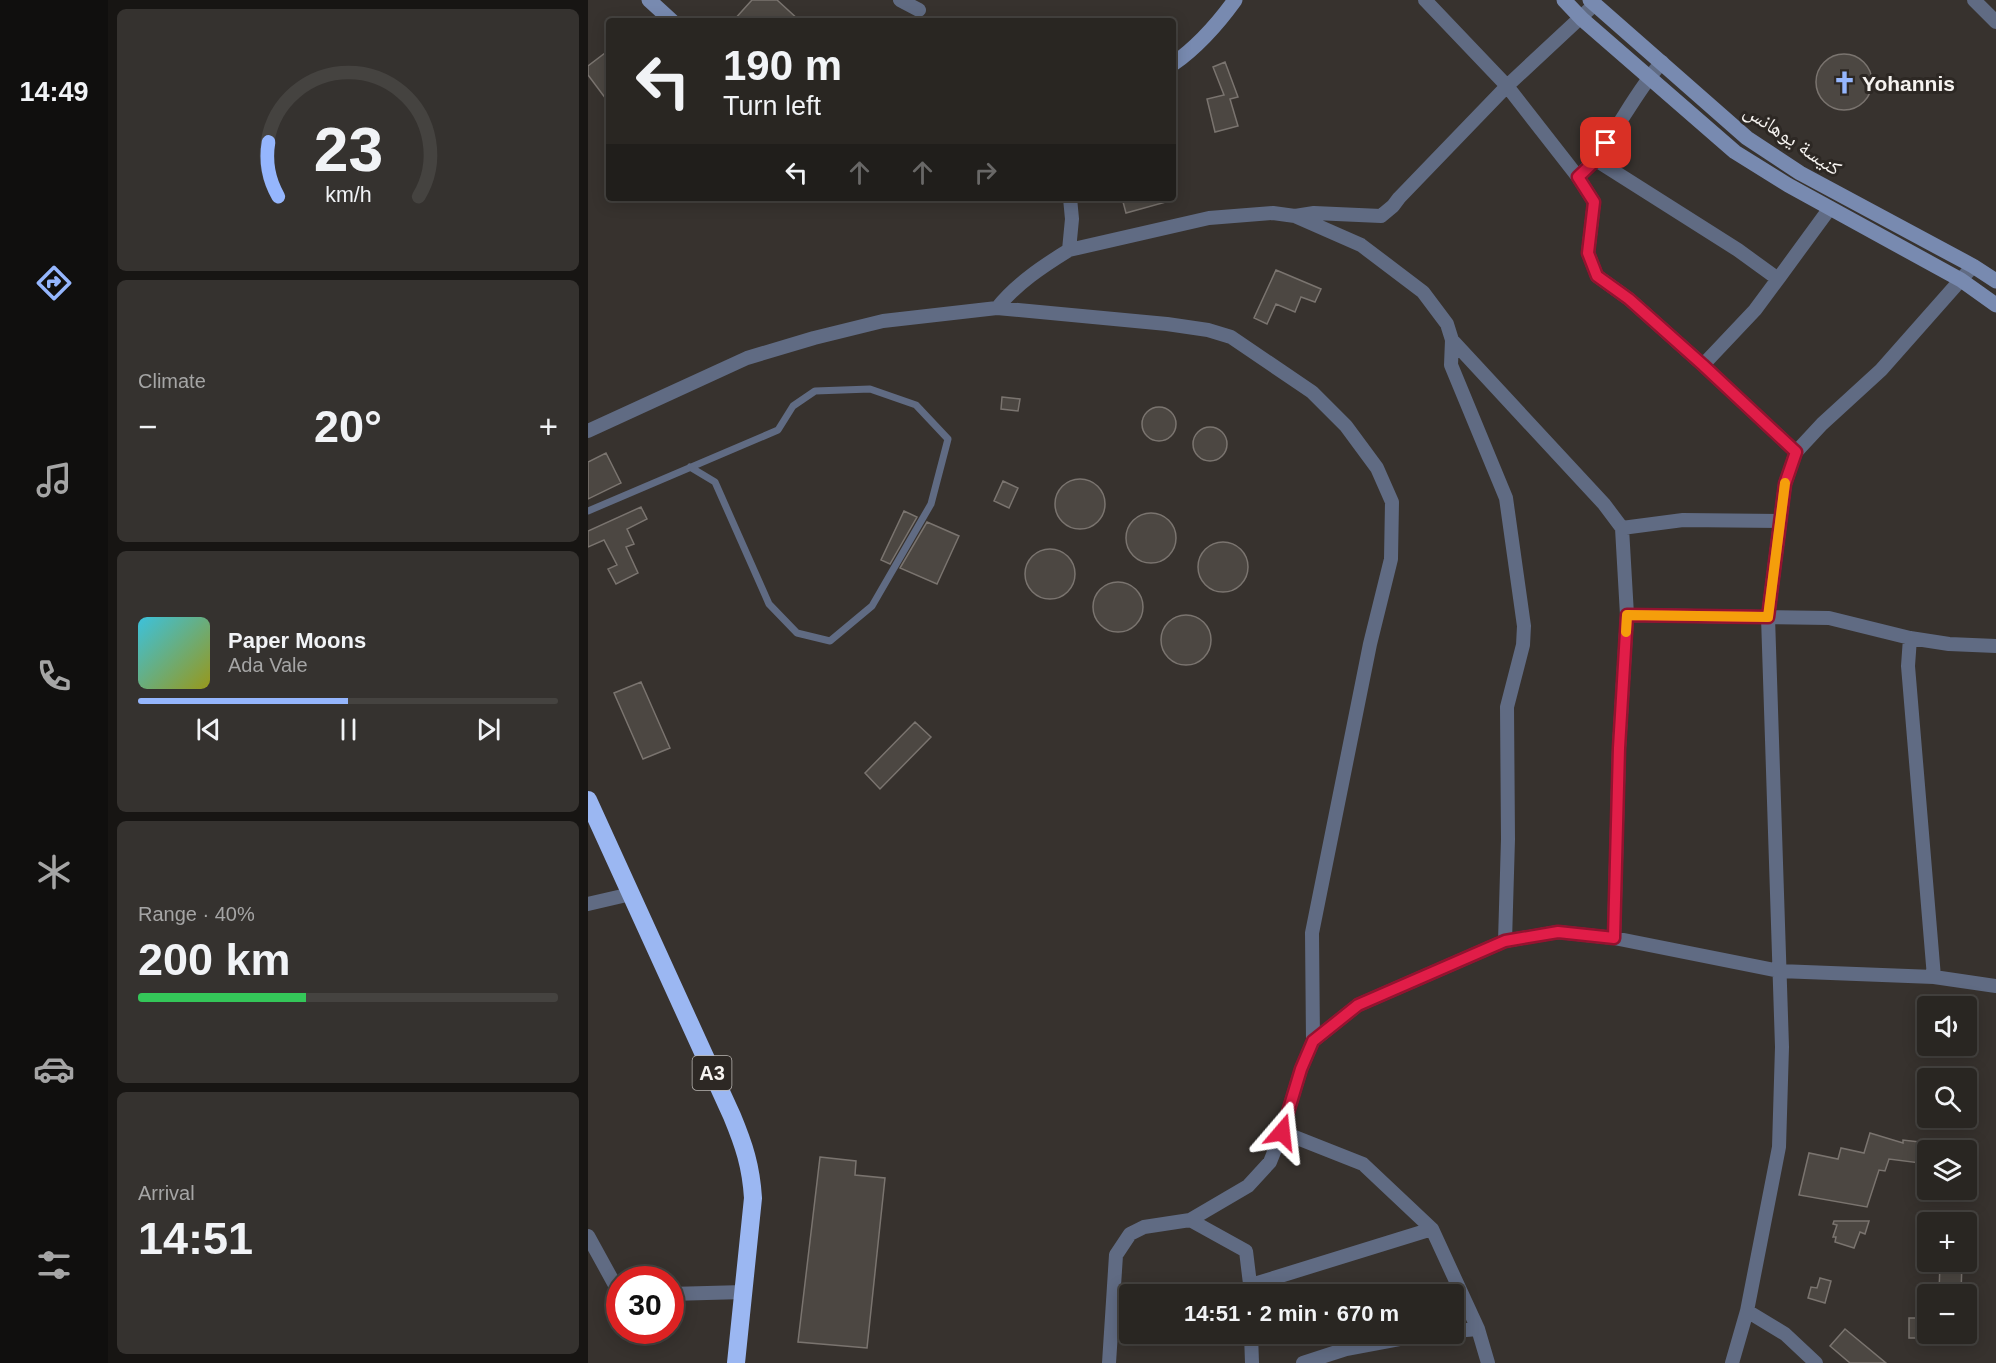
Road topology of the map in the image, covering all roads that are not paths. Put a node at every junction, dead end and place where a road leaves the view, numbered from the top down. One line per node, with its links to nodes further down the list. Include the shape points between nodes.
1 (649, 0): 9 (street)
2 (900, 0): 8 (street)
3 (1234, 0): 12 (street, via 1222,18)
4 (1425, 0): 15 (street)
5 (1564, 0): 10 (street)
6 (1974, 0): 11 (street)
7 (1592, 2): 10 (street); 13 (street, كنيسة يوهانس)
8 (919, 10)
9 (669, 18)
10 (1582, 18): 14 (street); 15 (street)
11 (1996, 22)
12 (1176, 62)
13 (1662, 62): 14 (street); 22 (street, كنيسة يوهانس, via 1747,138 1800,173)
14 (1649, 76): 16 (street); 19 (street, via 1736,153)
15 (1507, 86): 17 (street); 20 (street, via 1381,216)
16 (1596, 160): 17 (street); 23 (street)
17 (1578, 177): 29 (street, via 1594,202 1588,253 1597,276)
18 (1070, 201): 21 (street)
19 (1830, 208): 23 (street); 24 (street)
20 (1295, 216): 21 (street, via 1273,213 1209,218); 28 (street, via 1361,245 1423,292 1447,324)
21 (1069, 250): 27 (street, via 1008,295)
22 (1973, 266): 24 (street); 25 (street, كنيسة يوهانس)
23 (1778, 279): 29 (street, via 1755,310)
24 (1961, 280): 26 (street); 31 (street, via 1881,370)
25 (1996, 281)
26 (1996, 305)
27 (997, 308): 30 (street, via 883,321 747,358); 48 (street, via 1167,324 1231,337 1312,393 1346,426 1377,468 1392,502 1391,559 1312,933)
28 (1452, 340): 35 (street); 44 (street, via 1451,365 1506,498 1524,626 1508,707)
29 (1703, 365): 31 (street)
30 (588, 431)
31 (1796, 452): 34 (street, via 1785,484)
32 (690, 467): 32 (lane, via 778,430 793,406 815,391 870,389 916,405 948,439 931,504 872,606 830,641 797,633 769,604 715,482); 33 (lane)
33 (588, 511)
34 (1780, 521): 35 (street, via 1683,520); 37 (street)
35 (1622, 528): 36 (street)
36 (1627, 615): 37 (street); 43 (street)
37 (1768, 617): 38 (street, via 1829,618); 45 (street)
38 (1910, 638): 39 (street); 46 (street, via 1908,666)
39 (1996, 646)
40 (588, 800): 41 (highway, A3)
41 (631, 894): 42 (street); 56 (highway, A3, via 746,1151 753,1198)
42 (588, 904)
43 (1614, 938): 44 (street, via 1558,932); 45 (street)
44 (1505, 941): 48 (street, via 1358,1005)
45 (1779, 971): 46 (street); 58 (street, via 1779,1148)
46 (1934, 977): 47 (street)
47 (1996, 986)
48 (1313, 1041): 49 (street)
49 (1282, 1132): 50 (street, via 1270,1162 1248,1186); 51 (street, via 1363,1164)
50 (1190, 1220): 54 (street, via 1246,1251); 64 (street, via 1144,1227 1130,1234 1116,1255)
51 (1432, 1229): 55 (street); 59 (street)
52 (588, 1236): 53 (street)
53 (606, 1269)
54 (1250, 1284)
55 (1269, 1284)
56 (744, 1292): 57 (street); 63 (highway, A3)
57 (684, 1294)
58 (1747, 1311): 68 (street); 69 (street, via 1785,1334)
59 (1479, 1329): 60 (street); 67 (street)
60 (1464, 1330)
61 (1251, 1344): 65 (street)
62 (1373, 1344): 66 (street)
63 (736, 1363)
64 (1109, 1363)
65 (1252, 1363)
66 (1303, 1363)
67 (1488, 1363)
68 (1732, 1363)
69 (1816, 1363)

